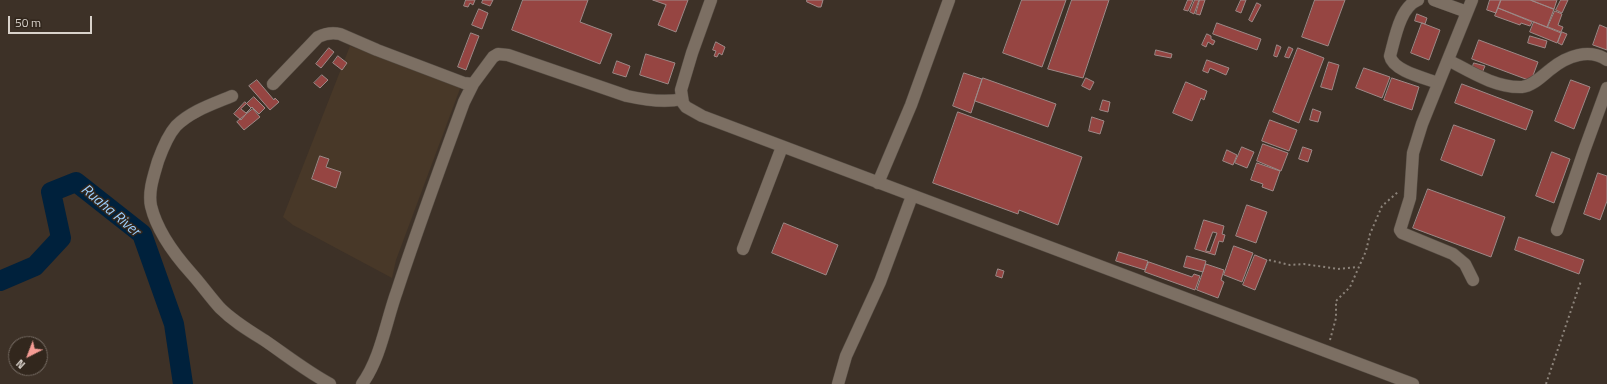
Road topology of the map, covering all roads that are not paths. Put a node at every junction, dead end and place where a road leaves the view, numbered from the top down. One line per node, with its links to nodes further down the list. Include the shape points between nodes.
1 (711, 0): 14 (lane, via 681,90)
2 (949, 0): 16 (lane, via 911,105)
3 (1418, 0): 9 (lane, via 1410,4 1404,12 1390,56 1391,61 1399,68)
4 (1434, 0): 6 (lane)
5 (1472, 0): 6 (lane)
6 (1467, 12): 7 (lane)
7 (1448, 60): 8 (lane, via 1488,80 1524,87 1566,59 1594,53); 9 (lane)
8 (1607, 60)
9 (1438, 83): 20 (lane, via 1415,145 1410,198 1401,231 1452,254 1465,264)
10 (273, 84): 11 (lane, via 318,37 334,33 464,83)
11 (473, 84): 14 (lane, via 498,54 508,55 627,96 644,100); 22 (lane, via 437,175 378,351)
12 (1607, 88): 18 (lane)
13 (232, 96): 21 (lane, via 195,112 173,131 160,155 151,185 151,204 158,226 176,256 220,308 248,331)
14 (682, 99): 15 (lane, via 686,107 702,116)
15 (782, 147): 16 (lane); 19 (lane)
16 (878, 183): 17 (lane)
17 (912, 196): 23 (lane, via 877,289 846,356); 24 (lane)
18 (1557, 230)
19 (743, 249)
20 (1473, 280)
21 (330, 384)
22 (362, 384)
23 (838, 384)
24 (1413, 384)

